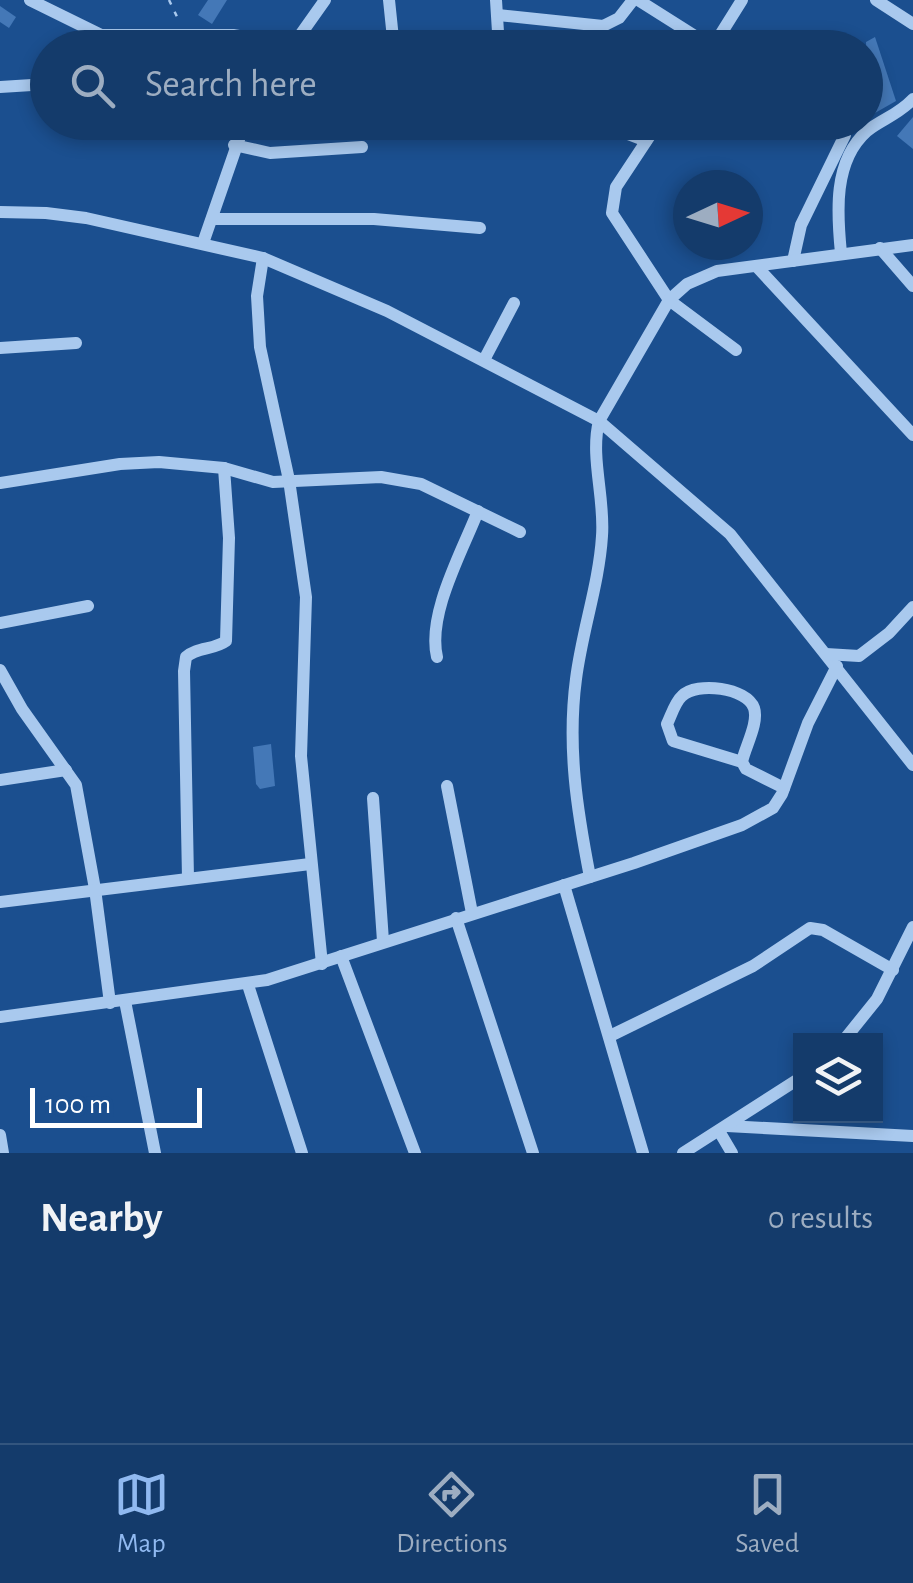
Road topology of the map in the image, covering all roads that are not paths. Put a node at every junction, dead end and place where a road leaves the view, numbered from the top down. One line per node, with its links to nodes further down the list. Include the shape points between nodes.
1 (30, 0): 10 (street)
2 (325, 0): 11 (street)
3 (389, 0): 12 (street)
4 (496, 0): 8 (street)
5 (636, 0): 8 (street, via 603,26); 14 (street)
6 (742, 0): 15 (street)
7 (876, 0): 9 (street)
8 (498, 15): 13 (street)
9 (913, 24)
10 (89, 30)
11 (304, 30)
12 (392, 30)
13 (498, 30)
14 (685, 30)
15 (723, 30)
16 (30, 85): 17 (street)
17 (0, 87)
18 (913, 99): 19 (street)
19 (883, 123)
20 (236, 140): 25 (street)
21 (643, 140): 24 (street)
22 (838, 140): 35 (street, via 801,225)
23 (860, 140): 33 (street, via 842,174 836,206)
24 (646, 141): 38 (street, via 616,187 612,214)
25 (234, 144): 26 (street, via 270,153); 28 (street)
26 (362, 147)
27 (0, 212): 30 (street, via 86,218)
28 (212, 219): 29 (street, via 374,219); 30 (street)
29 (480, 228)
30 (204, 243): 34 (street)
31 (913, 245): 32 (street)
32 (880, 248): 33 (street); 37 (street)
33 (841, 254): 35 (street)
34 (264, 258): 43 (street); 47 (street, via 256,319)
35 (793, 261): 36 (street)
36 (757, 267): 38 (street, via 716,271); 45 (street)
37 (913, 286)
38 (670, 300): 42 (street); 44 (street)
39 (514, 304): 43 (street)
40 (76, 343): 41 (street)
41 (0, 348)
42 (736, 350)
43 (484, 360): 44 (street)
44 (599, 421): 54 (street, via 730,534); 66 (street, via 602,537 572,725 575,799)
45 (913, 435)
46 (224, 468): 47 (street, via 266,482); 48 (street, via 120,464); 67 (street, via 226,641 192,652 184,671)
47 (289, 480): 49 (street, via 380,477 420,484); 65 (street, via 306,597 300,756)
48 (0, 483)
49 (478, 511): 50 (street); 55 (street, via 436,618)
50 (520, 532)
51 (88, 606): 53 (street)
52 (913, 607): 54 (street, via 859,656)
53 (0, 623)
54 (826, 654): 56 (street)
55 (437, 657)
56 (838, 666): 59 (street); 63 (street)
57 (0, 670): 60 (street)
58 (742, 762): 58 (street, via 755,715 748,699 711,686 680,697 666,724 673,741); 63 (street)
59 (913, 764)
60 (66, 770): 61 (street); 69 (street, via 80,795)
61 (0, 780)
62 (448, 786): 71 (street)
63 (784, 788): 66 (street, via 772,808 742,825)
64 (373, 798): 74 (street)
65 (310, 864): 67 (street); 76 (street)
66 (590, 877): 68 (street)
67 (188, 878): 69 (street)
68 (564, 886): 71 (street); 83 (street)
69 (95, 890): 70 (street); 80 (street)
70 (0, 902)
71 (472, 913): 72 (street)
72 (456, 918): 74 (street); 92 (street)
73 (913, 927): 77 (street)
74 (383, 941): 75 (street)
75 (341, 956): 76 (street); 91 (street)
76 (322, 964): 78 (street)
77 (894, 970): 82 (street); 83 (street, via 810,928 753,966)
78 (248, 984): 79 (street); 90 (street)
79 (125, 1001): 80 (street); 89 (street)
80 (110, 1003): 81 (street)
81 (0, 1017)
82 (850, 1033)
83 (610, 1036): 93 (street)
84 (793, 1083): 85 (street)
85 (723, 1128): 87 (street); 94 (street); 95 (street)
86 (0, 1135): 88 (street)
87 (913, 1136)
88 (4, 1153)
89 (155, 1153)
90 (302, 1153)
91 (415, 1153)
92 (533, 1153)
93 (643, 1153)
94 (683, 1153)
95 (732, 1153)

